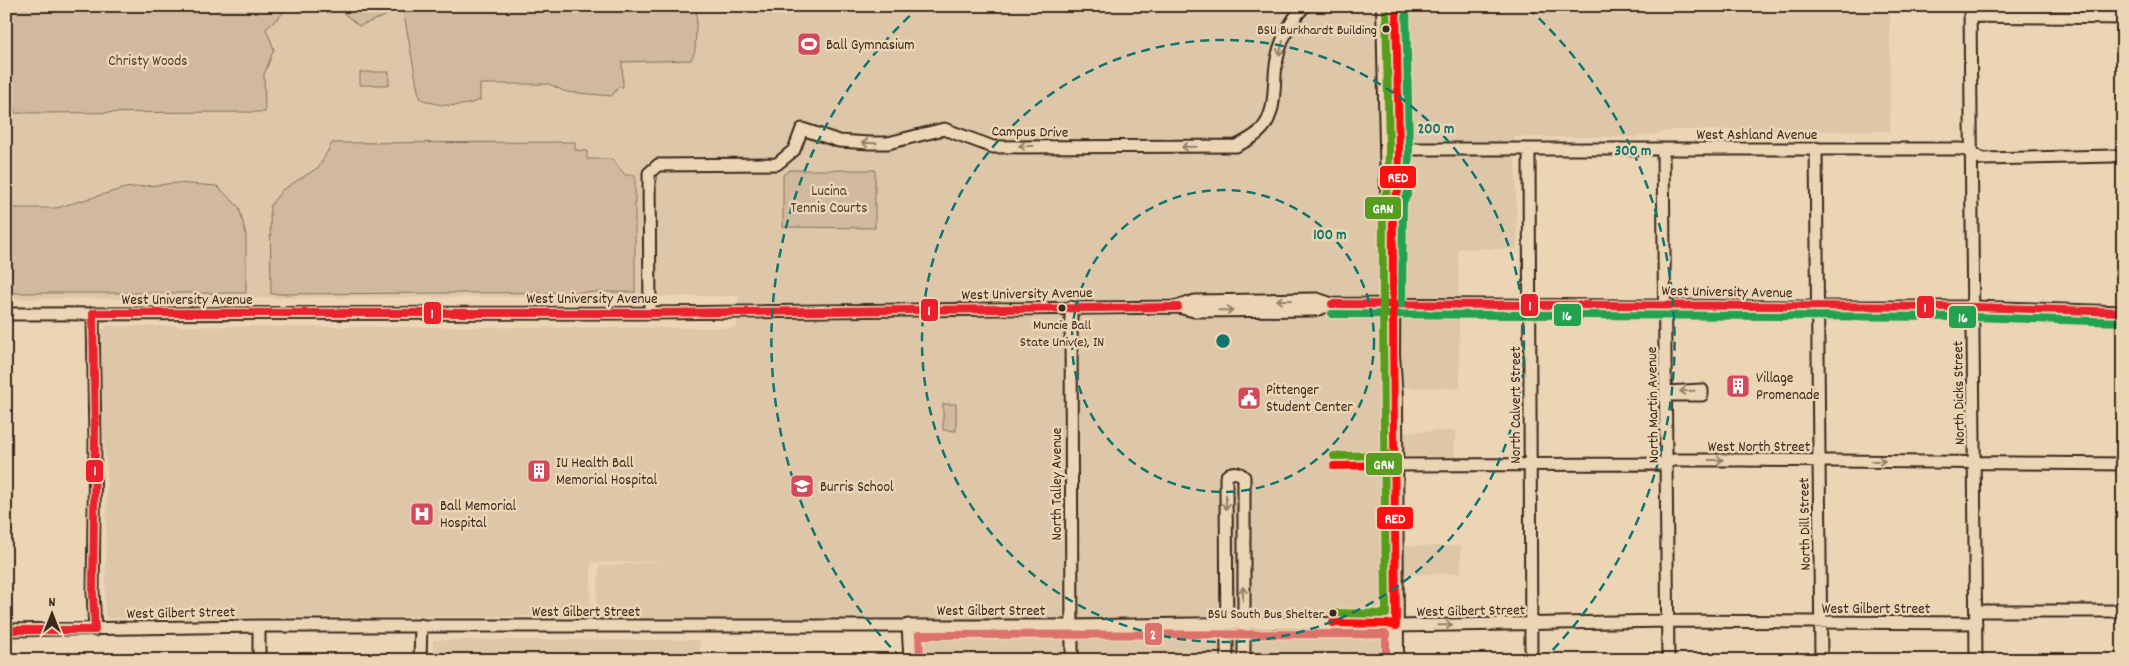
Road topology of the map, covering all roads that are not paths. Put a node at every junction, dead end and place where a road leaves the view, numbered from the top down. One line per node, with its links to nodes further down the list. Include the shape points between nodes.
1 (1305, 6): 20 (street, Campus Drive, one-way to 20, via 1294,17 1283,40 1276,64 1270,116 1251,139 1236,146 993,147 944,129 888,143 869,143 840,141 802,129 794,150 777,164 658,165 649,173)
2 (1384, 6): 12 (main road, via 1388,191)
3 (1396, 6): 7 (main road)
4 (1970, 11): 5 (street); 10 (street, North Dicks Street)
5 (2123, 18)
6 (1816, 148): 8 (street, West Ashland Avenue); 10 (street, West Ashland Avenue, via 1961,149); 16 (street, North Dill Street)
7 (1399, 149): 9 (street, West Ashland Avenue); 12 (main road, via 1398,192)
8 (1663, 149): 9 (street, West Ashland Avenue); 15 (street, North Martin Avenue)
9 (1529, 150): 14 (street, North Calvert Street)
10 (1971, 152): 11 (street, West Ashland Avenue, via 1982,159); 17 (street, North Dicks Street)
11 (2112, 156)
12 (1393, 199): 13 (main road)
13 (1392, 304): 14 (street, West University Avenue); 18 (street, West University Avenue, via 1332,304 1317,299 1195,301 1178,307); 27 (main road)
14 (1530, 306): 15 (street, West University Avenue); 28 (street, North Calvert Street)
15 (1666, 306): 16 (street, West University Avenue); 25 (street, North Martin Avenue)
16 (1818, 307): 17 (street, West University Avenue); 23 (street, North Dill Street)
17 (1973, 307): 19 (street, West University Avenue); 24 (street, North Dicks Street)
18 (1070, 308): 20 (street, West University Avenue); 40 (street, North Talley Avenue)
19 (2123, 312)
20 (650, 313): 22 (street, West University Avenue)
21 (6, 314): 22 (street, West University Avenue)
22 (93, 314): 43 (street)
23 (1818, 461): 24 (street, West North Street, one-way to 24); 25 (street, West North Street, one-way to 23); 35 (street, North Dill Street)
24 (1974, 461): 26 (street, West North Street); 29 (street, North Dicks Street)
25 (1667, 462): 28 (street, West North Street); 31 (street, North Martin Avenue)
26 (2123, 464)
27 (1395, 465): 28 (street, West North Street); 41 (main road)
28 (1530, 465): 34 (street, North Calvert Street)
29 (1976, 611): 30 (street); 36 (street, North Dicks Street)
30 (2123, 611)
31 (1668, 622): 34 (street, West Gilbert Street); 35 (street, West Gilbert Street); 52 (street, North Martin Avenue)
32 (1227, 623): 33 (street, West Gilbert Street); 33 (street, one-way to 32, via 1244,477 1235,472 1226,477); 40 (street, West Gilbert Street); 48 (street)
33 (1244, 623): 41 (street, West Gilbert Street); 49 (street)
34 (1531, 623): 41 (street, West Gilbert Street, one-way to 34); 51 (street, North Calvert Street)
35 (1820, 623): 36 (street, West Gilbert Street); 53 (street, North Dill Street)
36 (1976, 623): 54 (street, North Dicks Street)
37 (908, 625): 39 (street, West Gilbert Street); 40 (street, West Gilbert Street); 46 (street)
38 (259, 626): 39 (street, West Gilbert Street); 43 (street, West Gilbert Street); 44 (street)
39 (420, 626): 45 (street)
40 (1072, 626): 47 (street, North Talley Avenue)
41 (1396, 626): 50 (main road)
42 (6, 630): 43 (street, West Gilbert Street)
43 (95, 630)
44 (259, 660)
45 (420, 660)
46 (910, 660)
47 (1072, 660)
48 (1227, 660)
49 (1244, 660)
50 (1396, 660)
51 (1531, 660)
52 (1668, 660)
53 (1821, 660)
54 (1976, 660)

